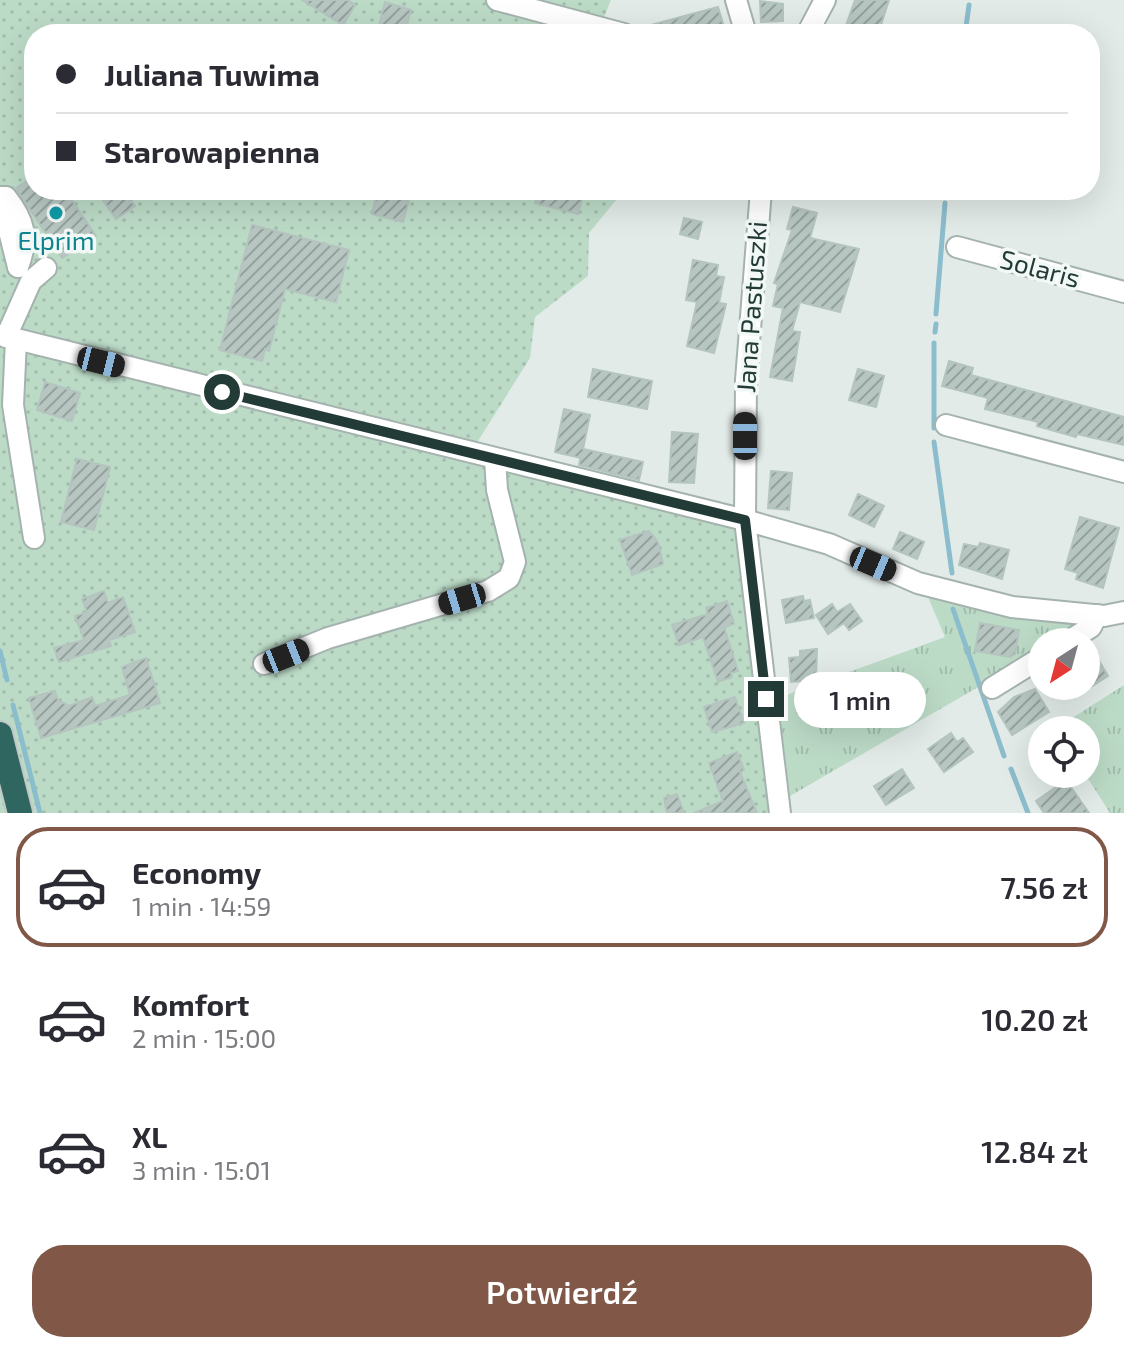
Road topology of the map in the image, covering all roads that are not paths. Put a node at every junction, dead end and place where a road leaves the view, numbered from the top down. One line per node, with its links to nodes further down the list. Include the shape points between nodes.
1 (497, 0): 4 (street)
2 (736, 0): 5 (street)
3 (825, 0): 6 (street)
4 (587, 24)
5 (743, 24)
6 (812, 24)
7 (0, 197): 13 (street, via 6,197 26,227)
8 (758, 200): 19 (street, Jana Pastuszki, via 746,380)
9 (0, 215): 13 (street)
10 (0, 240): 13 (street)
11 (957, 247): 14 (street, Solaris)
12 (0, 252): 13 (street)
13 (24, 270): 15 (street)
14 (1124, 292)
15 (8, 338): 17 (street); 20 (street)
16 (946, 425): 18 (street)
17 (495, 459): 19 (street); 24 (street, via 515,562 509,578 488,591 342,634)
18 (1124, 472)
19 (745, 520): 22 (street, via 829,544 918,583 1012,607); 29 (street, Jana Pastuszki)
20 (34, 538)
21 (1124, 612): 22 (street)
22 (1097, 615): 23 (street)
23 (1089, 628)
24 (264, 664)
25 (1028, 666): 26 (street)
26 (992, 688)
27 (0, 734): 28 (highway)
28 (20, 813)
29 (780, 813)

